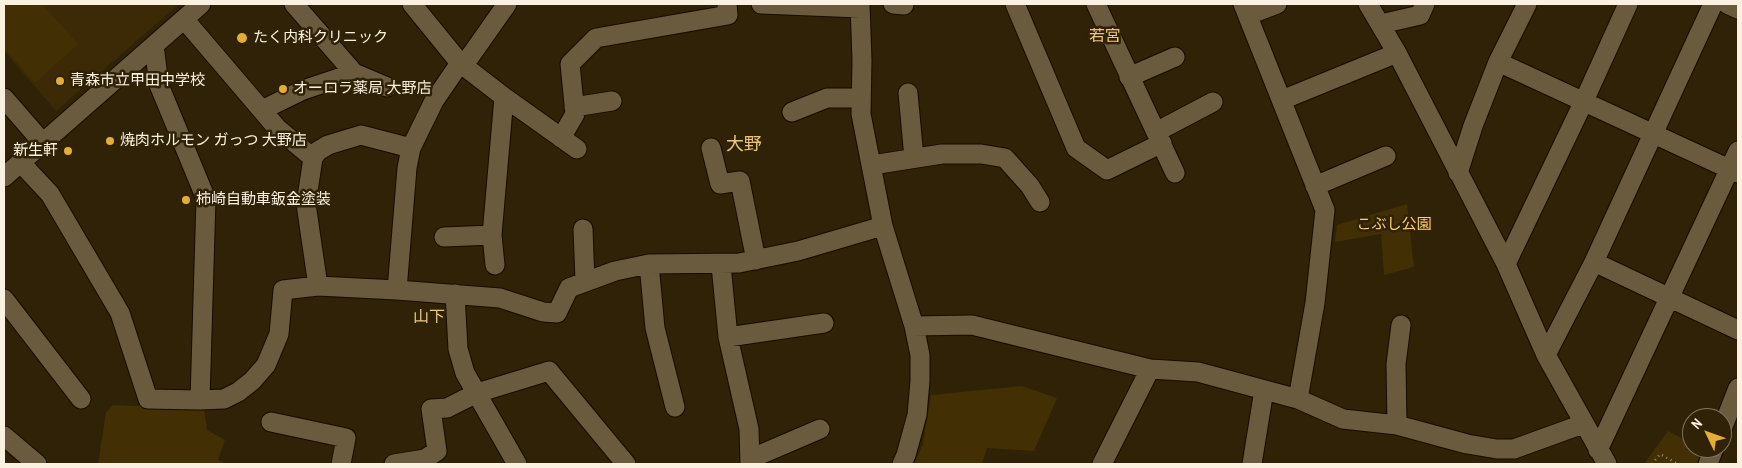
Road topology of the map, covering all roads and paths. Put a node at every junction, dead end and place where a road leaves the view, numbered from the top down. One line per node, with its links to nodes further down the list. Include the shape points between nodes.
1 (201, 4): 19 (street)
2 (294, 4): 26 (street)
3 (412, 4): 25 (street)
4 (508, 4): 25 (street)
5 (727, 4): 37 (street, via 728,15 596,38 570,64)
6 (761, 4): 16 (street)
7 (1015, 4): 41 (street, via 1076,148 1107,170)
8 (1096, 4): 27 (street)
9 (1276, 4): 18 (street)
10 (1368, 4): 20 (street)
11 (1425, 4): 20 (street, via 1420,15)
12 (1527, 4): 24 (street)
13 (1628, 4): 36 (street)
14 (1713, 4): 40 (street)
15 (1727, 4): 17 (street)
16 (860, 6): 32 (street)
17 (1738, 9)
18 (1245, 10): 33 (street)
19 (184, 19): 21 (street); 38 (street)
20 (1381, 24): 22 (street)
21 (154, 45): 43 (street); 87 (street, via 158,86 206,199)
22 (1397, 53): 33 (street); 54 (street)
23 (1175, 57): 27 (street)
24 (1498, 62): 36 (street); 54 (street)
25 (462, 64): 30 (street); 44 (street, via 434,101)
26 (354, 73): 28 (street); 38 (street, via 303,90)
27 (1129, 77): 41 (street)
28 (387, 87)
29 (908, 93): 50 (street)
30 (504, 97): 42 (street); 61 (street)
31 (4, 98): 43 (street)
32 (860, 98): 39 (street, via 827,98); 52 (street)
33 (1282, 100): 57 (street)
34 (612, 101): 37 (street)
35 (1213, 102): 41 (street)
36 (1584, 102): 40 (street); 66 (street)
37 (574, 107): 42 (street, via 575,114)
38 (262, 110): 49 (street)
39 (792, 112)
40 (1652, 133): 53 (street); 64 (street)
41 (1159, 137): 55 (street)
42 (561, 138): 46 (street)
43 (43, 143): 51 (street)
44 (411, 148): 49 (street, via 361,134 328,145); 71 (street)
45 (711, 148): 63 (street, via 720,184 740,181)
46 (577, 149)
47 (1738, 151): 53 (street)
48 (1386, 156): 57 (street)
49 (313, 158): 70 (street, via 306,204)
50 (914, 158): 52 (street); 58 (street, via 942,154 981,154 1004,158)
51 (20, 162): 56 (street); 87 (street, via 50,194 120,313 148,399)
52 (872, 165): 59 (street)
53 (1734, 171): 73 (street)
54 (1458, 172): 66 (street)
55 (1175, 173)
56 (4, 177)
57 (1315, 186): 86 (street, via 1325,210 1315,302)
58 (1040, 202)
59 (883, 226): 63 (street); 77 (street)
60 (583, 229): 69 (street)
61 (492, 235): 62 (street); 67 (street)
62 (444, 237)
63 (756, 260): 68 (street)
64 (1594, 262): 73 (street); 80 (street)
65 (649, 264): 68 (street); 69 (street); 88 (street, via 655,328)
66 (1506, 264): 80 (street)
67 (495, 265)
68 (721, 265): 79 (street)
69 (585, 281): 72 (street, via 569,288 557,313 543,312 500,298)
70 (318, 286): 71 (street); 87 (street, via 283,290 279,334 266,365 252,381 224,399)
71 (397, 290): 72 (street)
72 (455, 294): 84 (street, via 458,349 465,373)
73 (1671, 299): 78 (street); 96 (street)
74 (7, 308): 85 (street)
75 (824, 323): 79 (street)
76 (1401, 325): 92 (street, via 1396,364)
77 (914, 326): 81 (street, via 972,325); 103 (street, via 920,355 917,414)
78 (1738, 330)
79 (728, 337): 97 (street, via 749,429)
80 (1546, 355): 91 (street)
81 (1150, 369): 83 (street, via 1198,372); 104 (street)
82 (1738, 388): 89 (street)
83 (1264, 390): 86 (street); 105 (street)
84 (476, 393): 100 (street, via 447,408 430,410 437,451 425,459); 101 (street); 102 (street, via 549,371)
85 (81, 399)
86 (1298, 399): 92 (street, via 1343,419)
87 (200, 400)
88 (675, 407)
89 (1730, 408)
90 (271, 422): 99 (street, via 346,438)
91 (1584, 424): 95 (street); 96 (street)
92 (1397, 425): 95 (street)
93 (820, 429): 97 (street)
94 (4, 436): 98 (street)
95 (1512, 457)
96 (1602, 457)
97 (750, 461)
98 (37, 464)
99 (342, 464)
100 (394, 464)
101 (517, 464)
102 (626, 464)
103 (902, 464)
104 (1102, 464)
105 (1252, 464)
106 (1652, 464): 107 (path, via 1660,454)
107 (1678, 464)

